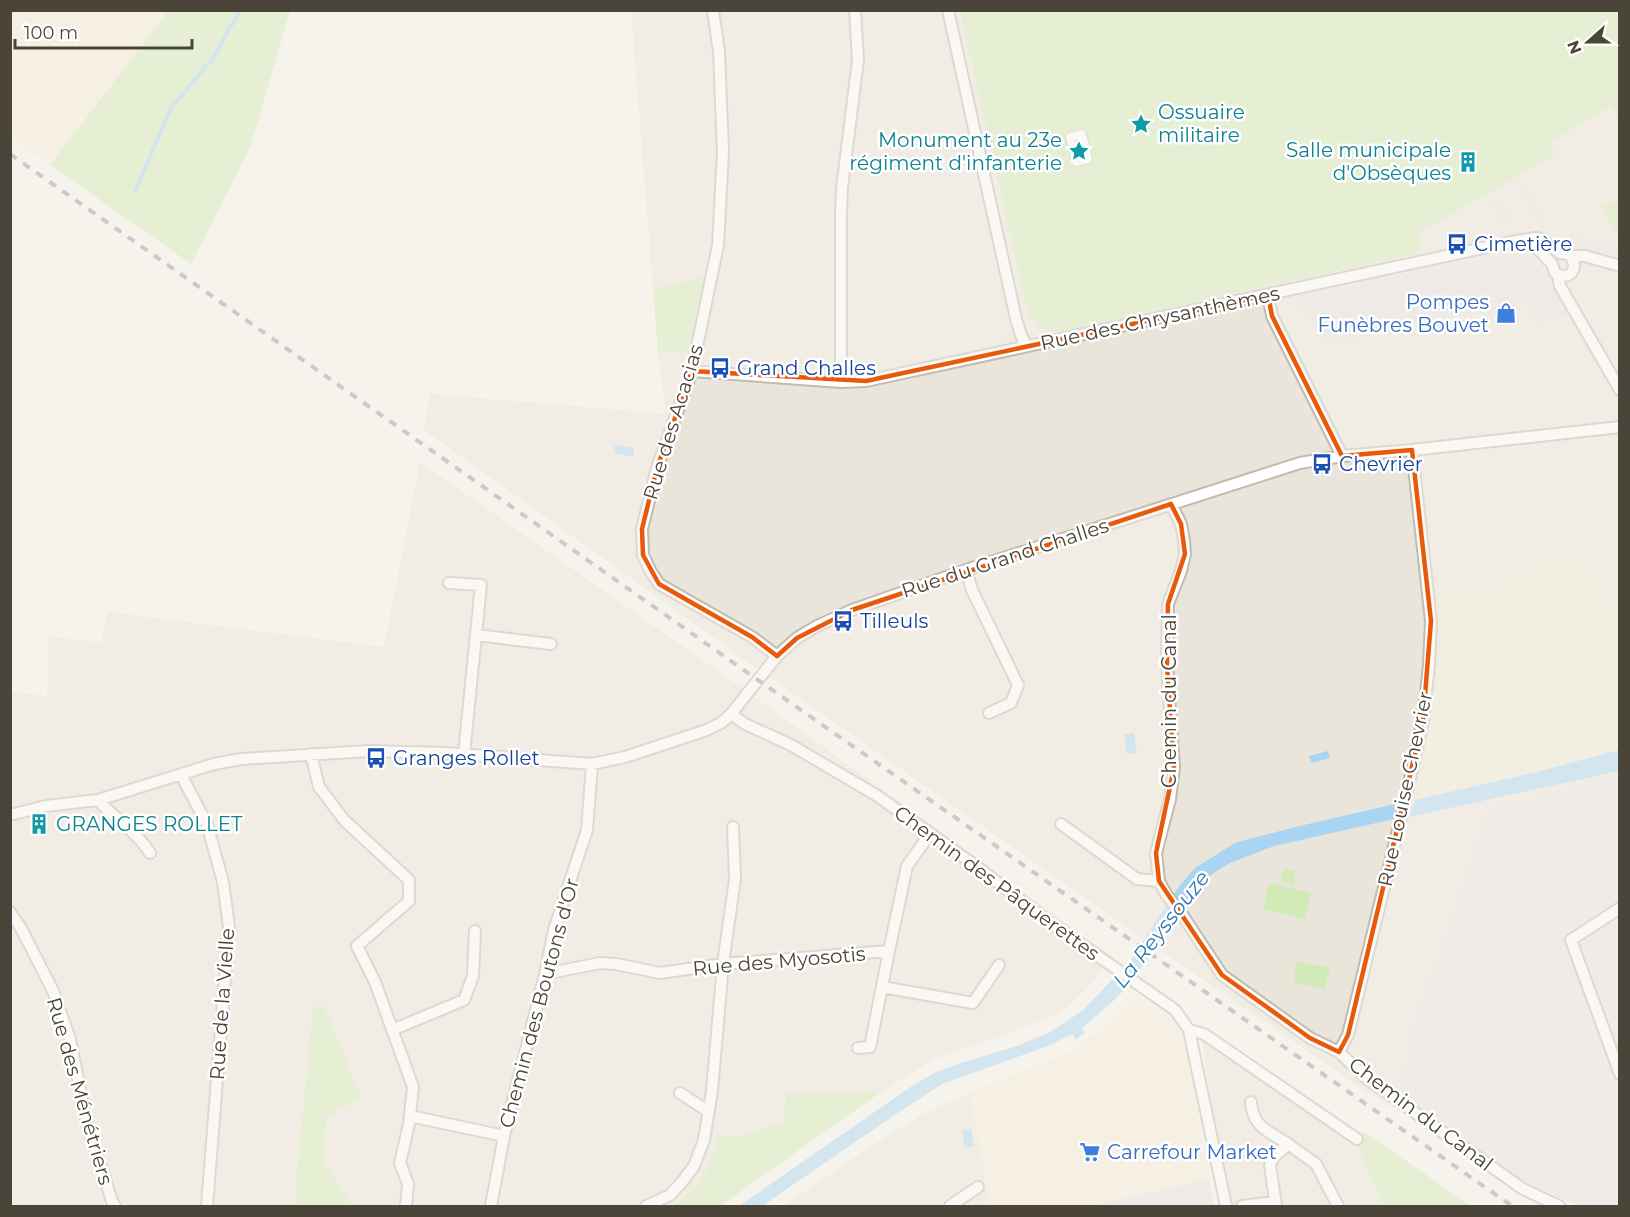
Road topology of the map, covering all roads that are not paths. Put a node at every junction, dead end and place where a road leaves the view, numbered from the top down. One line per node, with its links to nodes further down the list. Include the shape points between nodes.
1 (713, 10): 9 (street, Rue des Acacias, via 720,52 723,152 718,245)
2 (855, 10): 10 (street, via 858,60 841,205)
3 (948, 10): 8 (street, Rue des Chrysanthèmes, via 1016,319)
4 (1524, 241): 5 (street, Rue des Chrysanthèmes, via 1541,240); 5 (street, via 1539,250 1553,270); 7 (street, Rue des Chrysanthèmes)
5 (1567, 265): 6 (street, via 1585,256); 11 (street, via 1570,304)
6 (1620, 266)
7 (1268, 295): 8 (street, Rue des Chrysanthèmes); 14 (street, via 1272,316)
8 (1026, 346): 10 (street, via 866,381)
9 (692, 371): 10 (street); 20 (street, Rue des Acacias, via 657,468 642,529 643,555 659,584 752,637)
10 (841, 382)
11 (1620, 390)
12 (1620, 427): 13 (street, Rue du Grand Challes)
13 (1412, 450): 14 (street, Rue du Grand Challes); 45 (street, Rue Louise Chevrier, via 1431,621 1423,720 1348,1035)
14 (1342, 456): 15 (street, Rue du Grand Challes, via 1300,463)
15 (1171, 504): 16 (street, Rue du Grand Challes); 33 (street, Chemin du Canal, via 1181,524 1185,554 1168,604 1167,665 1174,768 1156,853)
16 (966, 570): 20 (street, Rue du Grand Challes, via 852,610 797,638); 21 (street, via 1018,685 1011,703)
17 (449, 583): 18 (street, via 481,585)
18 (476, 635): 19 (street); 24 (street)
19 (551, 644)
20 (777, 656): 22 (street, Rue du Grand Challes)
21 (988, 713)
22 (731, 714): 25 (street, Rue du Grand Challes, via 704,731); 31 (street, Chemin des Pâquerettes, via 876,795)
23 (311, 754): 24 (street, Rue du Grand Challes); 26 (street, Rue du Grand Challes, via 241,759); 42 (street, via 319,787 345,820 409,880 409,901 357,946)
24 (464, 754): 25 (street, Rue du Grand Challes)
25 (592, 764): 40 (street, Chemin des Boutons d'Or, via 587,830 554,930)
26 (181, 775): 27 (street, Rue du Grand Challes); 57 (street, Rue de la Vielle, via 207,824 223,882 229,927)
27 (98, 800): 28 (street, Rue du Grand Challes); 32 (street)
28 (10, 815)
29 (1061, 824): 33 (street, via 1137,879)
30 (733, 827): 38 (street, via 735,879)
31 (930, 834): 37 (street, Rue des Myosotis, via 907,866); 43 (street, Chemin des Pâquerettes, via 1174,1010)
32 (150, 853)
33 (1159, 881): 45 (street, Chemin du Canal, via 1222,975 1310,1038)
34 (1620, 908): 46 (street, via 1571,940)
35 (10, 912): 56 (street, Rue des Ménétriers, via 53,991 70,1039 87,1124)
36 (475, 931): 42 (street, via 473,976 464,1000)
37 (889, 951): 38 (street, Rue des Myosotis); 41 (street)
38 (723, 964): 40 (street, Rue des Myosotis, via 660,973 600,963); 49 (street)
39 (999, 965): 41 (street, via 973,1003)
40 (545, 974): 51 (street, Chemin des Boutons d'Or)
41 (882, 987): 44 (street, via 870,1047)
42 (392, 1030): 50 (street, via 413,1087)
43 (1190, 1030): 52 (street, via 1204,1034); 62 (street, Chemin des Pâquerettes)
44 (858, 1048)
45 (1339, 1052): 65 (street, Chemin du Canal, via 1365,1078 1484,1162 1523,1189)
46 (1620, 1074)
47 (680, 1093): 49 (street)
48 (1251, 1102): 53 (street, via 1257,1123)
49 (709, 1112): 60 (street, via 694,1166 670,1195)
50 (410, 1116): 51 (street); 58 (street, via 400,1163 408,1184)
51 (504, 1136): 59 (street, Chemin des Boutons d'Or)
52 (1357, 1139)
53 (1288, 1144): 55 (street, via 1270,1165); 64 (street, via 1316,1164)
54 (978, 1187): 61 (street)
55 (1276, 1204): 63 (street)
56 (115, 1206)
57 (207, 1206)
58 (406, 1206)
59 (491, 1206)
60 (646, 1206)
61 (950, 1206)
62 (1226, 1206)
63 (1242, 1206)
64 (1338, 1206)
65 (1559, 1206)

